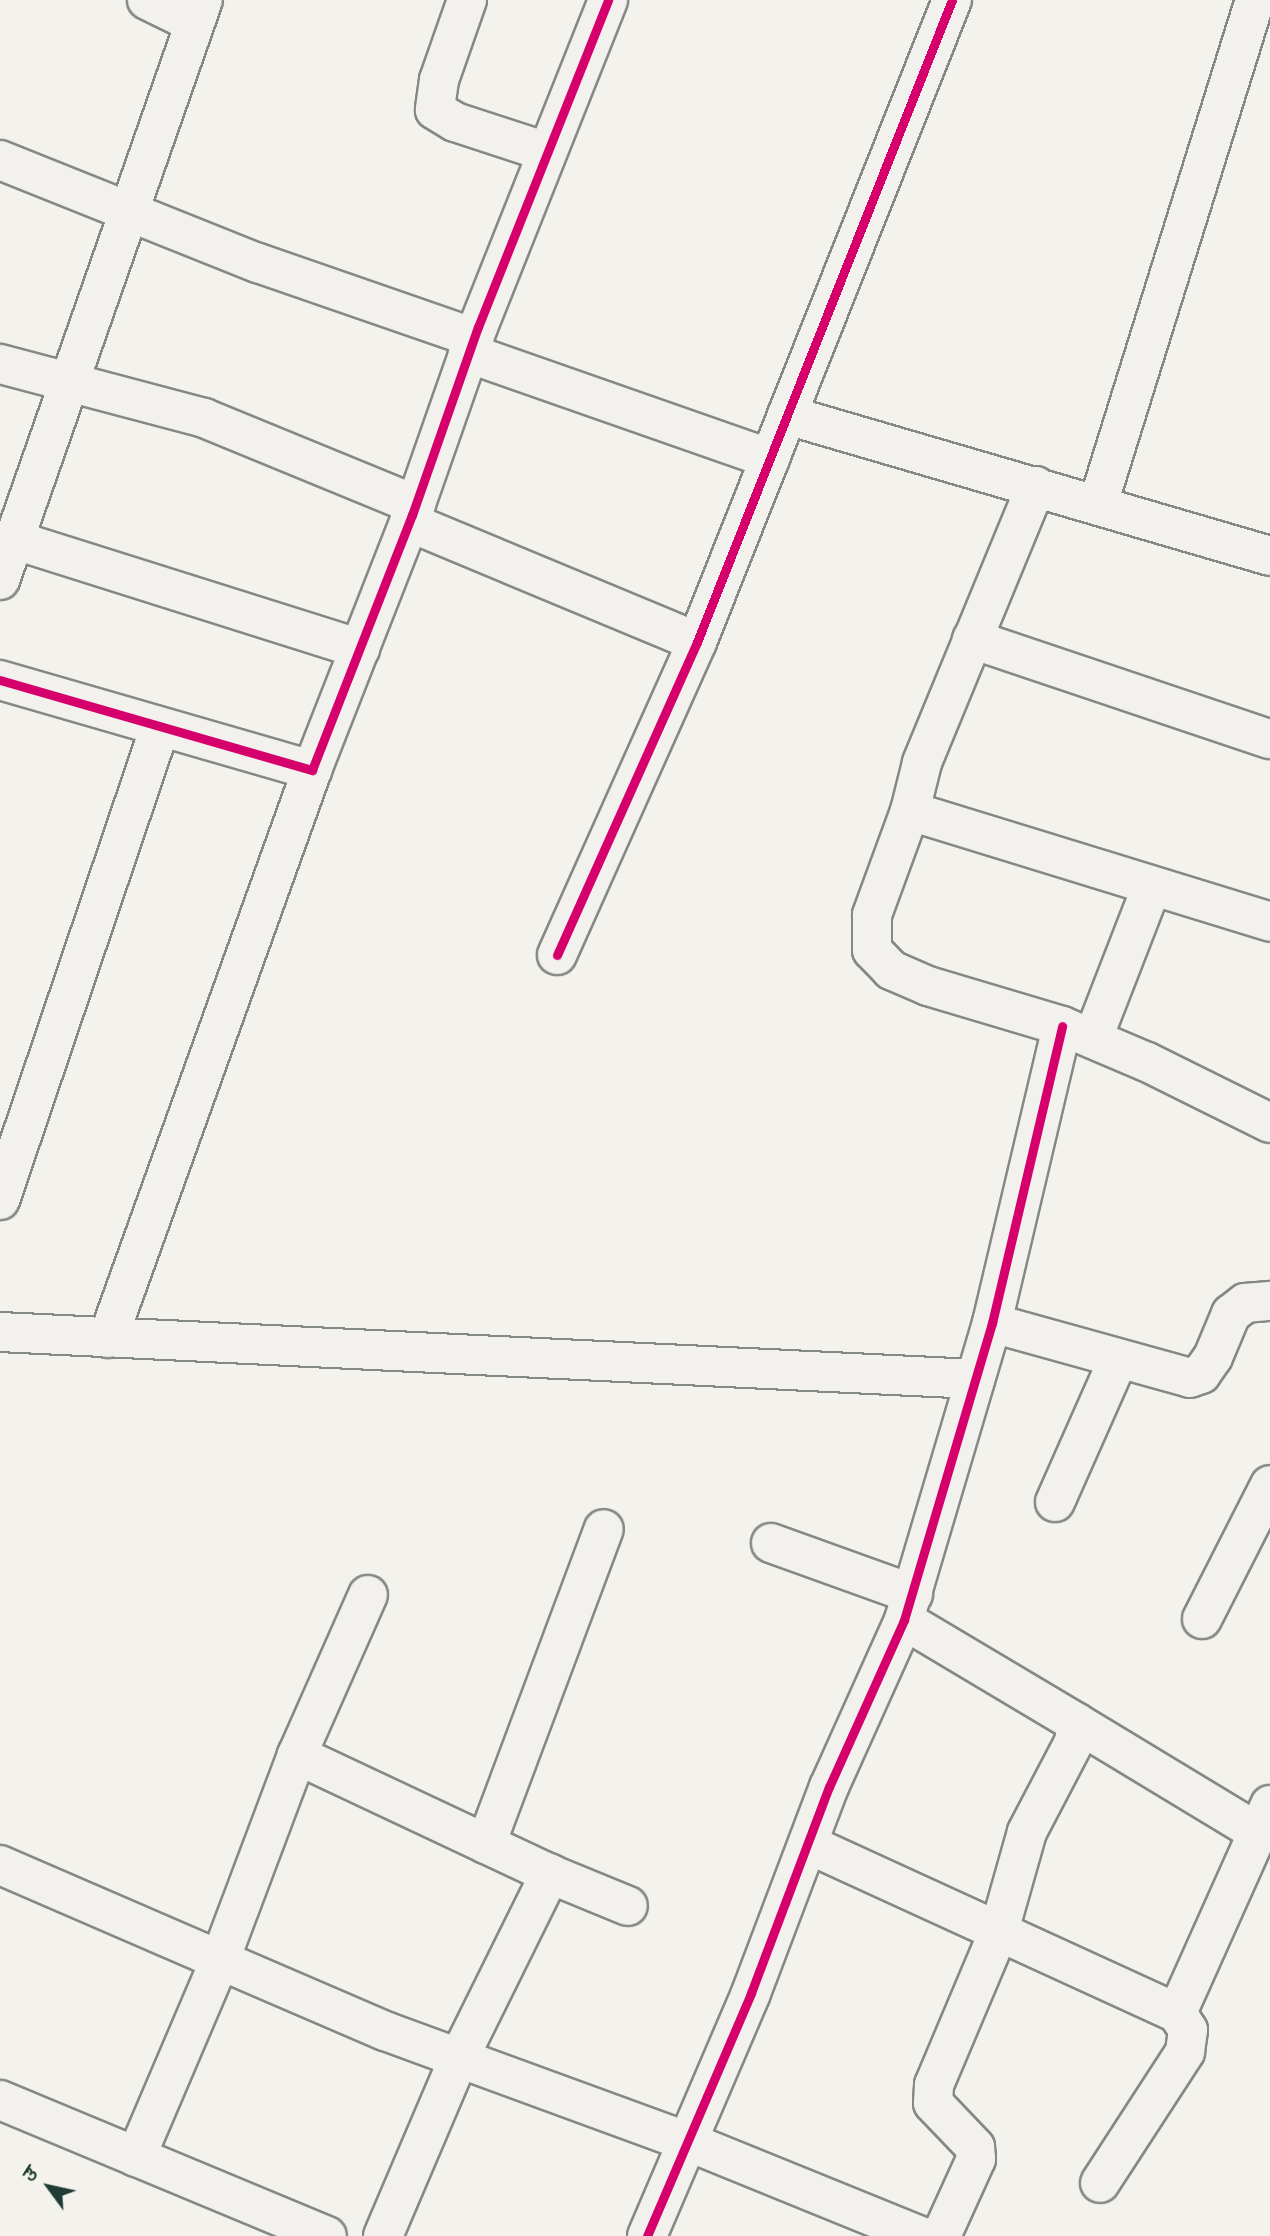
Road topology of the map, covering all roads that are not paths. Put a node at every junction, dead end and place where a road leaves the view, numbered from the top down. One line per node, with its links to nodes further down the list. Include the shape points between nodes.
1 (147, 0): 6 (street)
2 (467, 0): 8 (street, via 439,80 435,110 455,122)
3 (608, 0): 8 (street)
4 (952, 0): 14 (street)
5 (1255, 0): 7 (street)
6 (199, 12): 10 (street)
7 (1255, 56): 17 (street)
8 (547, 152): 11 (street)
9 (0, 160): 10 (street)
10 (129, 213): 11 (street); 13 (street)
11 (471, 345): 15 (street); 18 (street)
12 (0, 364): 13 (street)
13 (70, 383): 18 (street, via 204,418); 19 (street)
14 (787, 415): 15 (street); 16 (street)
15 (770, 459): 23 (street)
16 (1036, 486): 17 (street); 22 (street)
17 (1098, 504): 20 (street)
18 (412, 513): 23 (street); 24 (street)
19 (15, 540): 21 (street); 24 (street)
20 (1270, 556)
21 (0, 580)
22 (972, 639): 27 (street); 29 (street, via 922,763)
23 (697, 642): 32 (street)
24 (360, 649): 28 (street)
25 (0, 680): 26 (street)
26 (160, 727): 28 (street); 35 (street)
27 (1270, 738)
28 (312, 770): 39 (street)
29 (910, 811): 30 (street); 33 (street, via 872,915 872,950 891,970 928,986)
30 (1152, 886): 31 (street); 33 (street)
31 (1270, 922)
32 (557, 955)
33 (1077, 1032): 34 (street); 37 (street)
34 (1270, 1123)
35 (0, 1200)
36 (1270, 1301): 40 (street, via 1245,1303 1231,1314 1201,1374 1190,1378)
37 (992, 1323): 40 (street); 41 (street)
38 (0, 1332): 39 (street)
39 (108, 1338): 41 (street)
40 (1118, 1360): 43 (street)
41 (975, 1379): 47 (street)
42 (1270, 1485): 48 (street)
43 (1055, 1502)
44 (604, 1529): 52 (street)
45 (771, 1543): 47 (street)
46 (368, 1595): 50 (street)
47 (909, 1607): 49 (street); 53 (street, via 829,1787)
48 (1202, 1619)
49 (1077, 1723): 51 (street); 57 (street, via 1074,1742 1027,1832)
50 (297, 1755): 52 (street); 58 (street)
51 (1262, 1818): 59 (street)
52 (486, 1844): 55 (street)
53 (810, 1844): 57 (street); 62 (street)
54 (0, 1865): 58 (street)
55 (550, 1874): 56 (street); 60 (street)
56 (628, 1906)
57 (999, 1931): 59 (street); 69 (street, via 934,2085 933,2103 975,2147 976,2159)
58 (220, 1960): 60 (street); 63 (street)
59 (1177, 2013): 64 (street, via 1188,2030 1185,2052)
60 (458, 2060): 62 (street); 66 (street)
61 (0, 2100): 63 (street)
62 (689, 2143): 67 (street); 68 (street)
63 (136, 2157): 65 (street)
64 (1100, 2183)
65 (327, 2236)
66 (383, 2236)
67 (648, 2236)
68 (920, 2236)
69 (940, 2236)

